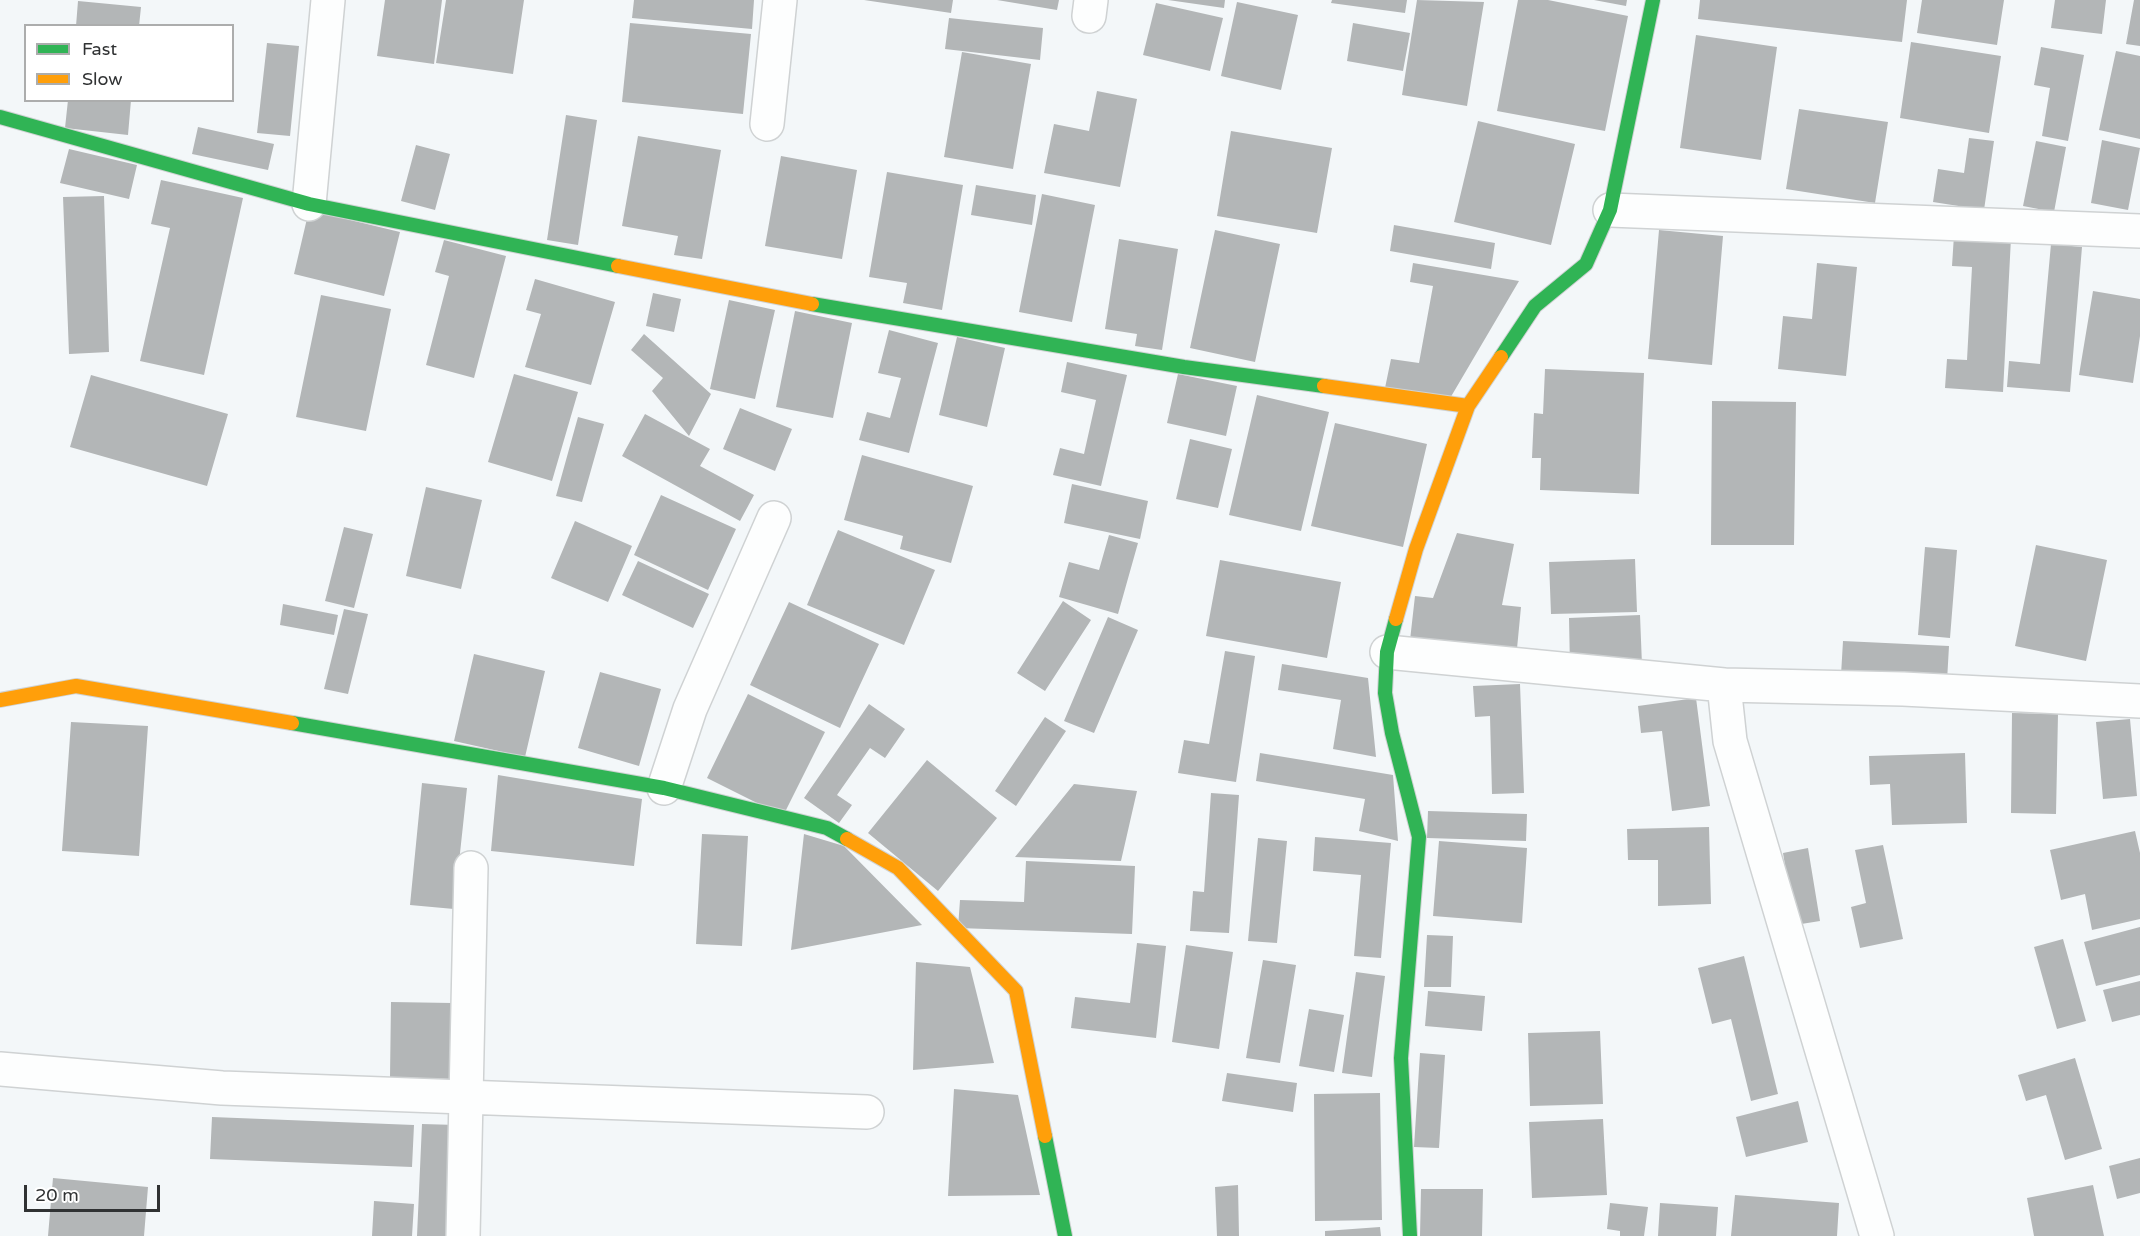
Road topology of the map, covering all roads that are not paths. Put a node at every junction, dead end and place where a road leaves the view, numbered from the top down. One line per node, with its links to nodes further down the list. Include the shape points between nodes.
1 (328, 0): 6 (street)
2 (780, 0): 5 (street)
3 (1653, 0): 7 (street)
4 (0, 117): 6 (street)
5 (767, 124)
6 (309, 204): 9 (street, via 773,297 1184,367)
7 (1610, 210): 8 (street); 9 (street, via 1586,264 1535,306)
8 (2140, 231)
9 (1468, 406): 11 (street, via 1416,549)
10 (774, 518): 15 (street, via 690,709)
11 (1387, 652): 12 (street); 22 (street, via 1385,693 1419,837 1401,1058)
12 (1724, 685): 14 (street); 23 (street, via 1730,741)
13 (0, 700): 15 (street, via 76,686)
14 (2140, 701)
15 (664, 788): 21 (street, via 827,828 898,868 1016,991)
16 (471, 868): 18 (street)
17 (0, 1069): 18 (street, via 222,1088)
18 (467, 1096): 19 (street); 20 (street)
19 (867, 1112)
20 (464, 1236)
21 (1065, 1236)
22 (1410, 1236)
23 (1877, 1236)

